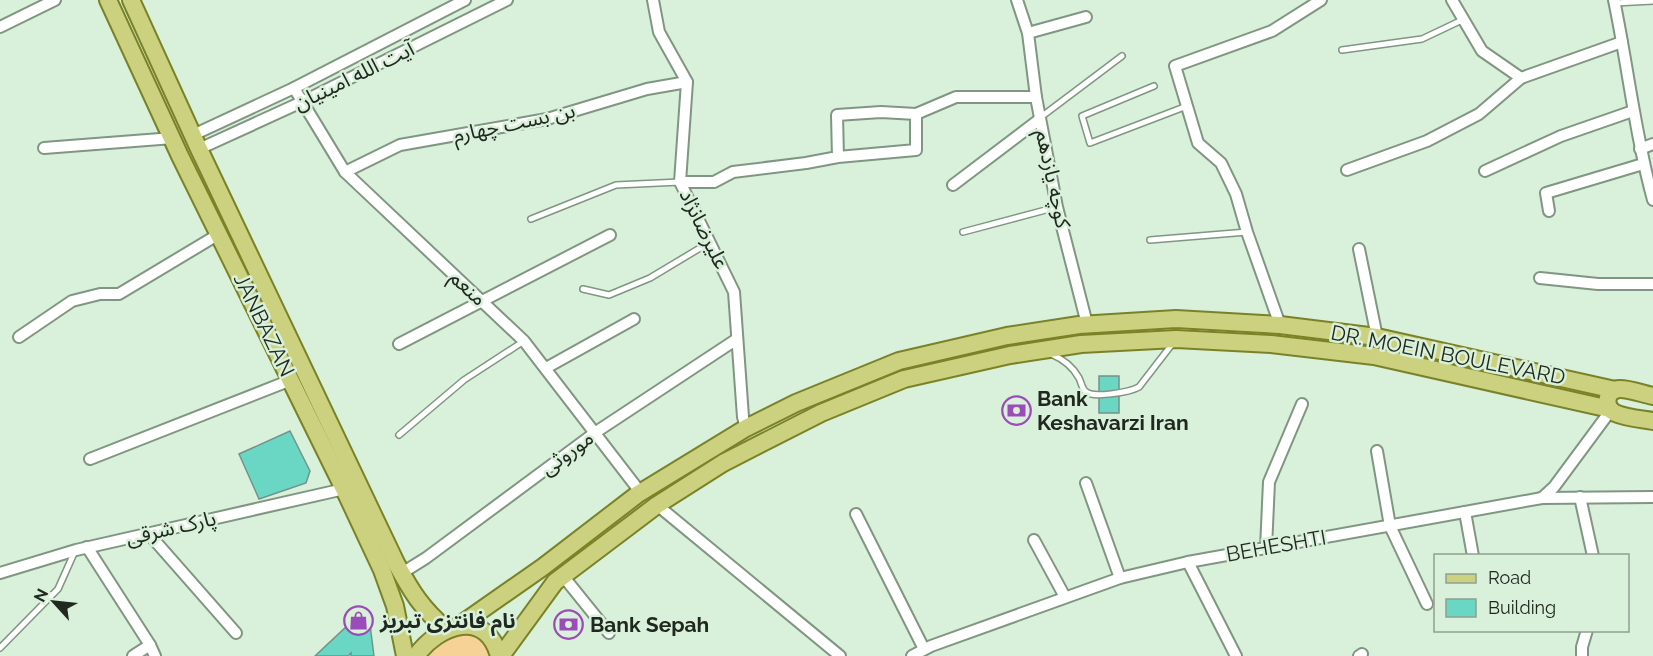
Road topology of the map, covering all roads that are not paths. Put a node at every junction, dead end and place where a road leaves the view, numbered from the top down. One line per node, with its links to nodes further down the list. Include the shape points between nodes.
1 (55, 0): 14 (street)
2 (108, 0): 29 (main road, JANBAZAN)
3 (131, 0): 30 (main road, JANBAZAN)
4 (465, 0): 22 (street, آیت الله امینیان)
5 (507, 0): 24 (street, آیت الله امینیان)
6 (653, 0): 20 (street, via 659,32)
7 (1017, 0): 15 (street, کوچه یازدهم)
8 (1322, 0): 25 (street, via 1272,31 1175,66)
9 (1452, 0): 13 (street)
10 (1653, 1): 11 (lane)
11 (1614, 2): 16 (street)
12 (1086, 17): 15 (street)
13 (1462, 20): 17 (lane, via 1422,39); 19 (street, via 1482,51)
14 (0, 27)
15 (1028, 33): 23 (street, کوچه یازدهم)
16 (1622, 42): 19 (street); 26 (street)
17 (1342, 50)
18 (1122, 56): 28 (lane)
19 (1521, 78): 36 (street, via 1479,114 1427,141)
20 (687, 82): 38 (street, بن بست چهارم, via 647,89 547,119 400,146); 39 (street, علیرضانژاد)
21 (1154, 86): 25 (lane, via 1082,116 1090,143)
22 (294, 88): 24 (street, منعم); 30 (street, آیت الله امینیان)
23 (1036, 97): 27 (street, via 956,97); 28 (street, کوچه یازدهم)
24 (304, 101): 30 (street, آیت الله امینیان); 38 (street, منعم)
25 (1187, 106): 46 (street, via 1198,143 1221,163 1236,194)
26 (1633, 111): 33 (street); 37 (street, via 1561,136)
27 (916, 114): 34 (street, via 916,150); 34 (street, via 837,115)
28 (1040, 118): 40 (street); 42 (street, کوچه یازدهم)
29 (173, 138): 32 (street); 47 (main road, JANBAZAN)
30 (196, 142): 80 (main road, JANBAZAN)
31 (1653, 144): 33 (street)
32 (44, 148)
33 (1640, 149): 35 (street)
34 (838, 157): 39 (street, via 734,172 714,182)
35 (1643, 164): 41 (street); 43 (street, via 1546,193)
36 (1347, 170)
37 (1485, 171)
38 (345, 172): 55 (street, منعم)
39 (680, 182): 44 (lane, via 616,185); 50 (street, علیرضانژاد)
40 (952, 185)
41 (1653, 200)
42 (1057, 207): 45 (lane); 57 (street, کوچه یازدهم)
43 (1549, 212)
44 (531, 219)
45 (963, 232)
46 (1247, 232): 49 (lane); 58 (street)
47 (219, 234): 59 (street, via 119,294 72,301); 67 (main road, JANBAZAN)
48 (610, 235): 55 (street)
49 (1150, 240)
50 (710, 242): 54 (lane, via 650,278 609,295); 61 (street, علیرضانژاد, via 734,292)
51 (1359, 249): 60 (street)
52 (1540, 278): 53 (street)
53 (1653, 284)
54 (583, 289)
55 (482, 301): 63 (street, منعم); 64 (street)
56 (634, 319): 66 (street)
57 (1087, 324): 58 (main road, DR. MOEIN BOULEVARD, via 1176,319); 74 (main road, DR. MOEIN BOULEVARD, via 1006,336 899,361)
58 (1280, 325): 60 (main road, DR. MOEIN BOULEVARD)
59 (19, 337)
60 (1377, 337): 69 (main road, DR. MOEIN BOULEVARD)
61 (737, 339): 74 (street, علیرضانژاد); 75 (street, موروثی)
62 (1176, 339): 65 (main road, DR. MOEIN BOULEVARD); 65 (lane, via 1139,387 1132,392 1108,394 1085,392 1069,365); 72 (main road, DR. MOEIN BOULEVARD, via 1271,344 1374,356)
63 (524, 341): 66 (street, منعم); 76 (lane, via 464,380)
64 (399, 344)
65 (1041, 350): 85 (main road, DR. MOEIN BOULEVARD, via 904,379 821,413 723,463)
66 (546, 368): 75 (street, منعم)
67 (291, 380): 78 (street); 80 (main road, JANBAZAN)
68 (1653, 387): 69 (street)
69 (1622, 391): 70 (main road, DR. MOEIN BOULEVARD); 72 (main road, via 1607,399)
70 (1653, 396)
71 (1302, 404): 92 (street, via 1269,482)
72 (1610, 409): 73 (main road, DR. MOEIN BOULEVARD); 84 (street)
73 (1653, 421)
74 (746, 428): 81 (main road, DR. MOEIN BOULEVARD)
75 (596, 432): 81 (street, منعم); 98 (street, موروثی)
76 (399, 435)
77 (1377, 452): 88 (street)
78 (90, 459)
79 (1086, 483): 100 (street)
80 (351, 487): 89 (street, پارک شرقی); 98 (main road, JANBAZAN); 113 (main road, JANBAZAN, via 392,597)
81 (641, 492): 103 (main road, DR. MOEIN BOULEVARD, via 543,567)
82 (1653, 496): 83 (street, BEHESHTI)
83 (1580, 497): 84 (street, BEHESHTI); 95 (street)
84 (1542, 498): 86 (street, BEHESHTI)
85 (657, 505): 99 (main road, DR. MOEIN BOULEVARD); 116 (street)
86 (1465, 512): 88 (street, BEHESHTI); 94 (street)
87 (856, 514): 109 (street)
88 (1390, 524): 92 (street, BEHESHTI); 102 (street)
89 (149, 534): 91 (street, پارک شرقی); 105 (street)
90 (1034, 540): 101 (street)
91 (87, 547): 93 (street, پارک شرقی); 107 (street)
92 (1266, 548): 96 (street, BEHESHTI)
93 (76, 550): 97 (street, پارک شرقی); 108 (lane, via 58,589)
94 (1473, 554)
95 (1593, 554)
96 (1188, 562): 100 (street, BEHESHTI); 110 (street)
97 (0, 573)
98 (402, 573): 103 (main road, JANBAZAN, via 428,613)
99 (563, 576): 106 (street); 115 (main road, DR. MOEIN BOULEVARD)
100 (1120, 578): 101 (street, BEHESHTI)
101 (1065, 597): 109 (street, BEHESHTI)
102 (1426, 604)
103 (453, 627): 114 (main road, DR. MOEIN BOULEVARD, via 435,635); 115 (main road, via 474,626 487,633)
104 (1586, 632): 118 (street)
105 (236, 633)
106 (609, 633)
107 (150, 645): 111 (street); 112 (street)
108 (0, 648)
109 (929, 650): 117 (street, BEHESHTI)
110 (1234, 655)
111 (134, 656)
112 (155, 656)
113 (405, 656)
114 (417, 656)
115 (500, 656)
116 (840, 656)
117 (912, 656)
118 (1582, 656)

